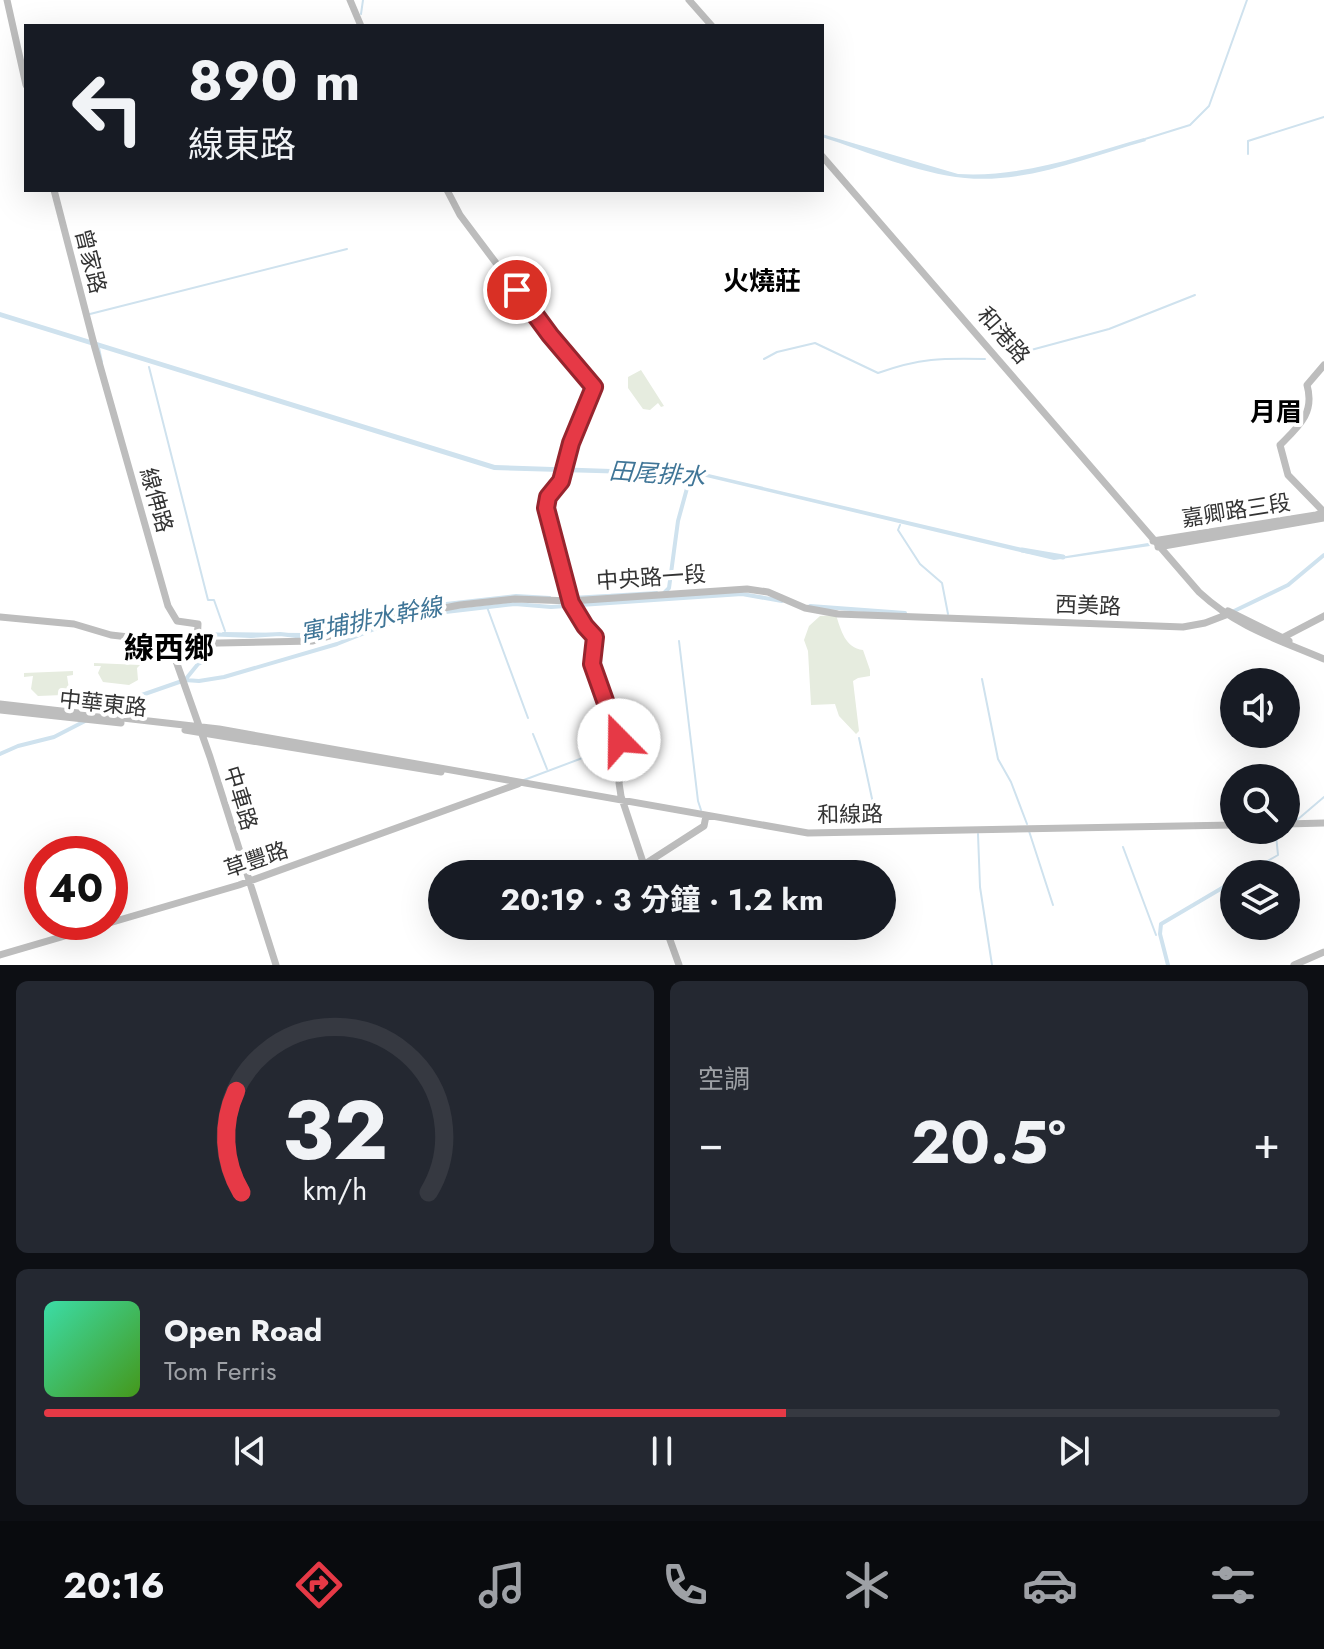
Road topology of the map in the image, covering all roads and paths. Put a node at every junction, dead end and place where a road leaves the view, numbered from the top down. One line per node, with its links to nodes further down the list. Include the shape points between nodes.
1 (7, 0): 6 (street)
2 (350, 0): 4 (street)
3 (687, 0): 5 (street)
4 (360, 24)
5 (708, 24)
6 (24, 77)
7 (824, 156): 14 (street, 和港路)
8 (55, 192): 10 (street, 曾家路)
9 (448, 192): 15 (street, via 460,215 594,387 546,508)
10 (94, 345): 21 (street, 線伸路, via 168,606 177,621 198,624)
11 (1324, 365): 12 (street, via 1307,385 1312,400 1303,420 1280,445 1288,475)
12 (1324, 512): 14 (street, 嘉卿路三段)
13 (1324, 518): 14 (street, 嘉卿路三段)
14 (1158, 543): 16 (street, 和港路)
15 (571, 601): 19 (street, 中央路一段, via 740,589 838,614); 21 (street, 中央路一段, via 515,599 460,605 390,618 313,641); 27 (street, via 595,637 592,664 621,749)
16 (1228, 613): 19 (street, 西美路, via 1183,627); 20 (street, 和港路)
17 (1324, 616): 20 (street)
18 (0, 617): 22 (street, 中央路一段, via 74,624)
19 (941, 618)
20 (1279, 640): 23 (street, 和港路)
21 (197, 643): 22 (street, 中央路一段)
22 (170, 644): 25 (street)
23 (1324, 657)
24 (0, 707): 25 (street, 中華東路)
25 (200, 730): 26 (street, 和線路); 34 (street, 中車路)
26 (519, 784): 27 (street, 和線路); 34 (street, 草豐路)
27 (623, 801): 28 (street, 和線路); 32 (street)
28 (706, 816): 31 (street, 和線路, via 808,833); 33 (street, via 704,826)
29 (1324, 823): 30 (street)
30 (1300, 824)
31 (1220, 825)
32 (644, 860)
33 (651, 860)
34 (249, 882): 37 (street, 草豐路); 38 (street, 中車路)
35 (670, 940): 39 (street)
36 (1324, 952): 40 (street)
37 (0, 955)
38 (276, 965)
39 (679, 965)
40 (1294, 965)

